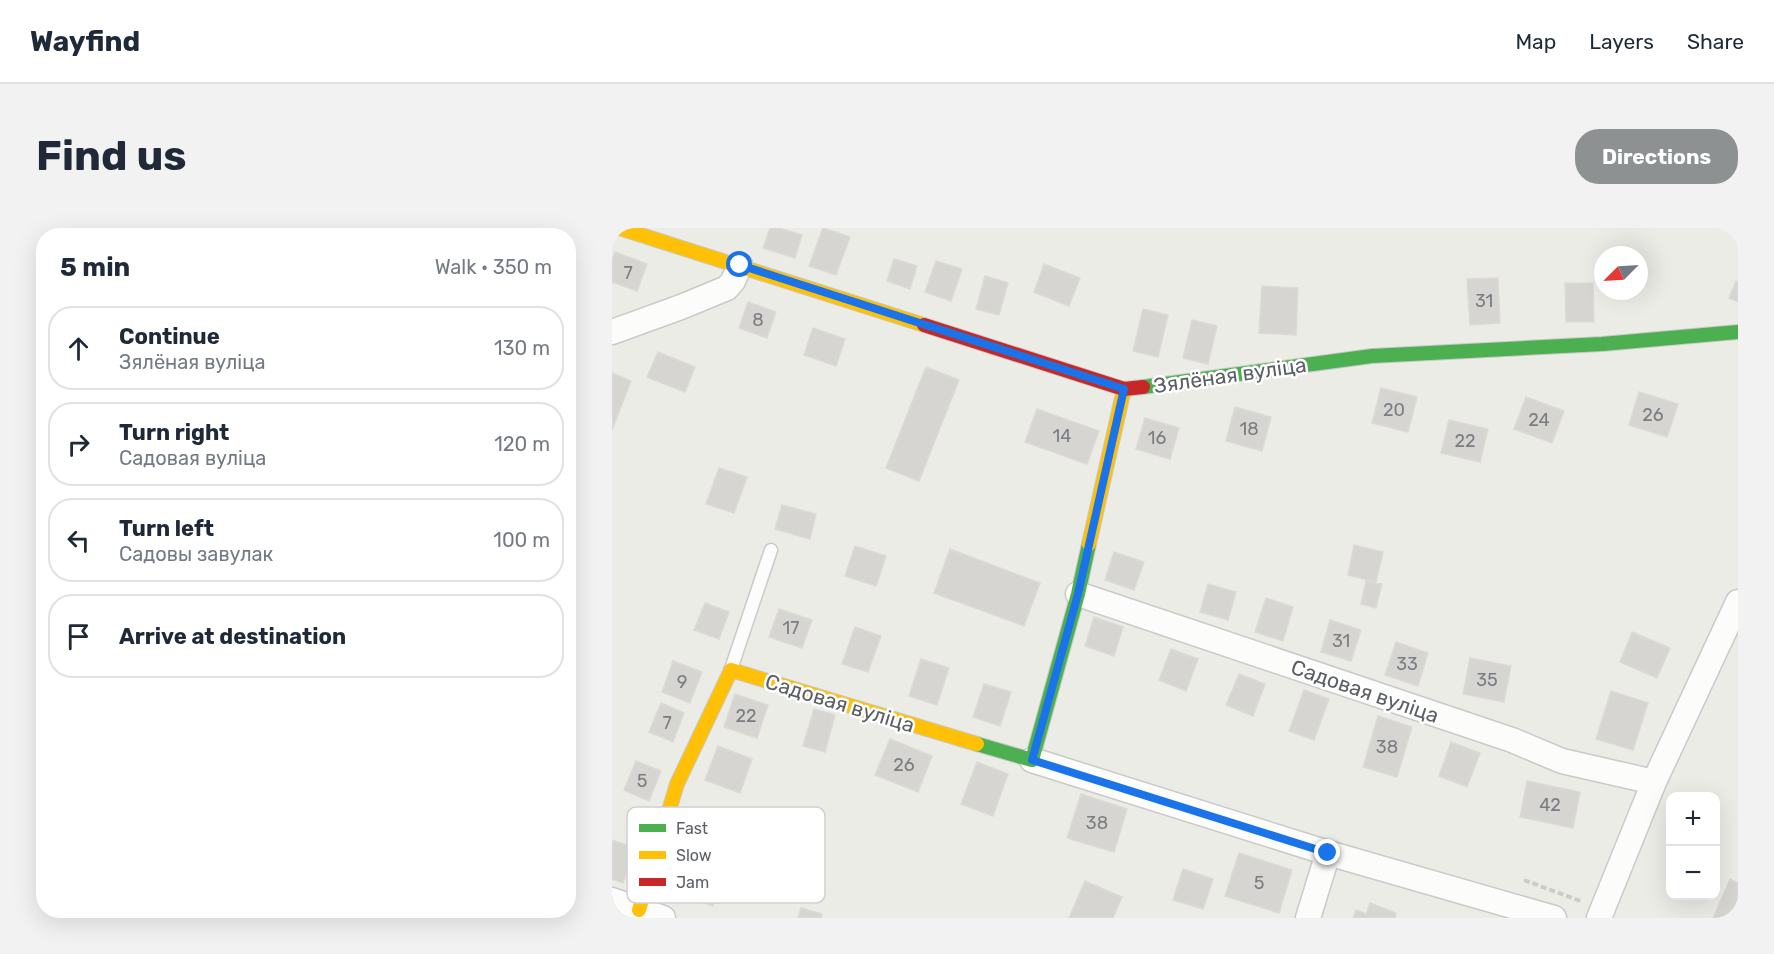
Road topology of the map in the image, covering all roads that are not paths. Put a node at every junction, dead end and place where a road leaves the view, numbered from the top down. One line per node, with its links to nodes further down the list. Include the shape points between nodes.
1 (619, 228): 2 (street, Зялёная вуліца)
2 (740, 265): 3 (street, via 726,288); 5 (street, Зялёная вуліца)
3 (612, 332)
4 (1738, 332): 5 (street, Зялёная вуліца, via 1602,344 1372,356)
5 (1124, 389): 7 (street)
6 (771, 550): 9 (lane)
7 (1078, 594): 10 (street); 11 (street, Садовая вуліца, via 1562,760)
8 (1738, 602): 11 (street)
9 (731, 670): 10 (street, Садовая вуліца); 12 (street, via 677,784)
10 (1032, 760): 13 (street)
11 (1654, 782): 16 (street)
12 (670, 807)
13 (1328, 853): 18 (street); 19 (street)
14 (612, 900): 15 (street)
15 (638, 914): 17 (street)
16 (1601, 914)
17 (663, 918)
18 (1308, 918)
19 (1554, 918)

